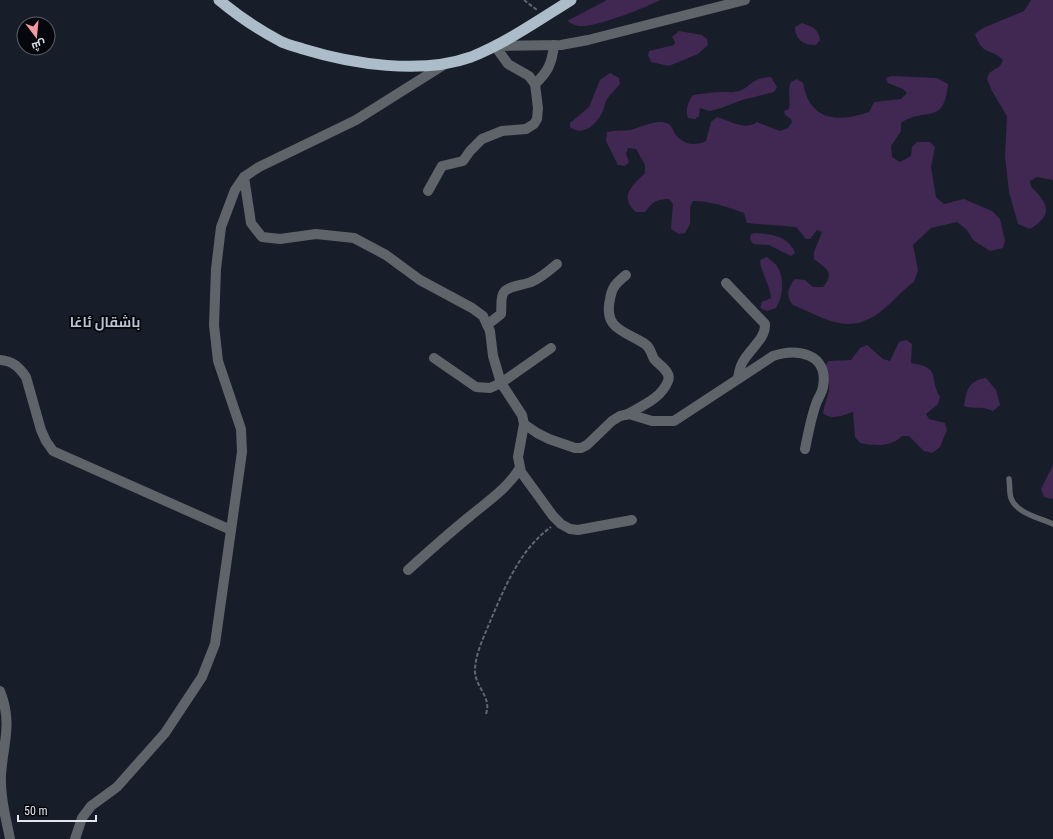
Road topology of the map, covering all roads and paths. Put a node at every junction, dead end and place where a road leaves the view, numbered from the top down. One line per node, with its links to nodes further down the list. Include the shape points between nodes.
1 (219, 0): 8 (highway, via 280,42 331,58 418,66)
2 (524, 0): 5 (path)
3 (571, 0): 5 (highway)
4 (745, 0): 6 (street, via 588,40)
5 (545, 16): 7 (highway)
6 (554, 45): 7 (street); 9 (street, via 549,68)
7 (495, 46): 8 (highway, via 469,57); 9 (street, via 508,64 529,76)
8 (447, 62): 10 (street, via 356,120 259,167)
9 (535, 84): 11 (street, via 538,108 534,124 526,129 492,134 482,139 463,161 442,166)
10 (244, 177): 15 (street, via 251,223 262,237 280,239 316,234 354,238 386,255 434,289 472,308 483,316); 29 (street, via 235,190 221,227 216,270 214,325 218,361 241,430 242,452)
11 (428, 191)
12 (558, 264): 15 (street, via 548,273 505,291 502,298 502,314)
13 (626, 275): 21 (street, via 614,284 609,316 618,329 649,347 654,359 669,377 656,398)
14 (726, 283): 19 (street, via 765,324 766,330 744,360)
15 (487, 324): 20 (street)
16 (551, 348): 20 (street)
17 (434, 358): 20 (street, via 476,387 490,388)
18 (0, 360): 29 (street, via 8,360 26,377 46,441 53,451)
19 (738, 378): 21 (street, via 674,421); 23 (street, via 758,364 784,352 808,355 818,361 822,369 823,386 814,408)
20 (501, 383): 22 (street, via 522,415)
21 (626, 415): 22 (street, via 612,421 581,448 549,439)
22 (524, 424): 24 (street, via 518,457)
23 (805, 449)
24 (520, 468): 27 (street); 30 (street, via 497,496 469,516)
25 (1009, 479): 28 (lane, via 1010,498 1016,505 1029,514)
26 (632, 520): 27 (street, via 578,530 570,529)
27 (558, 522): 32 (path, via 541,534 512,572 479,648 474,672 487,701)
28 (1053, 524)
29 (231, 530): 34 (street, via 215,644 202,678 165,733 117,787 91,806 82,818)
30 (408, 570)
31 (0, 691): 33 (street, via 8,721 0,776 1,798)
32 (486, 714)
33 (10, 839)
34 (75, 839)

